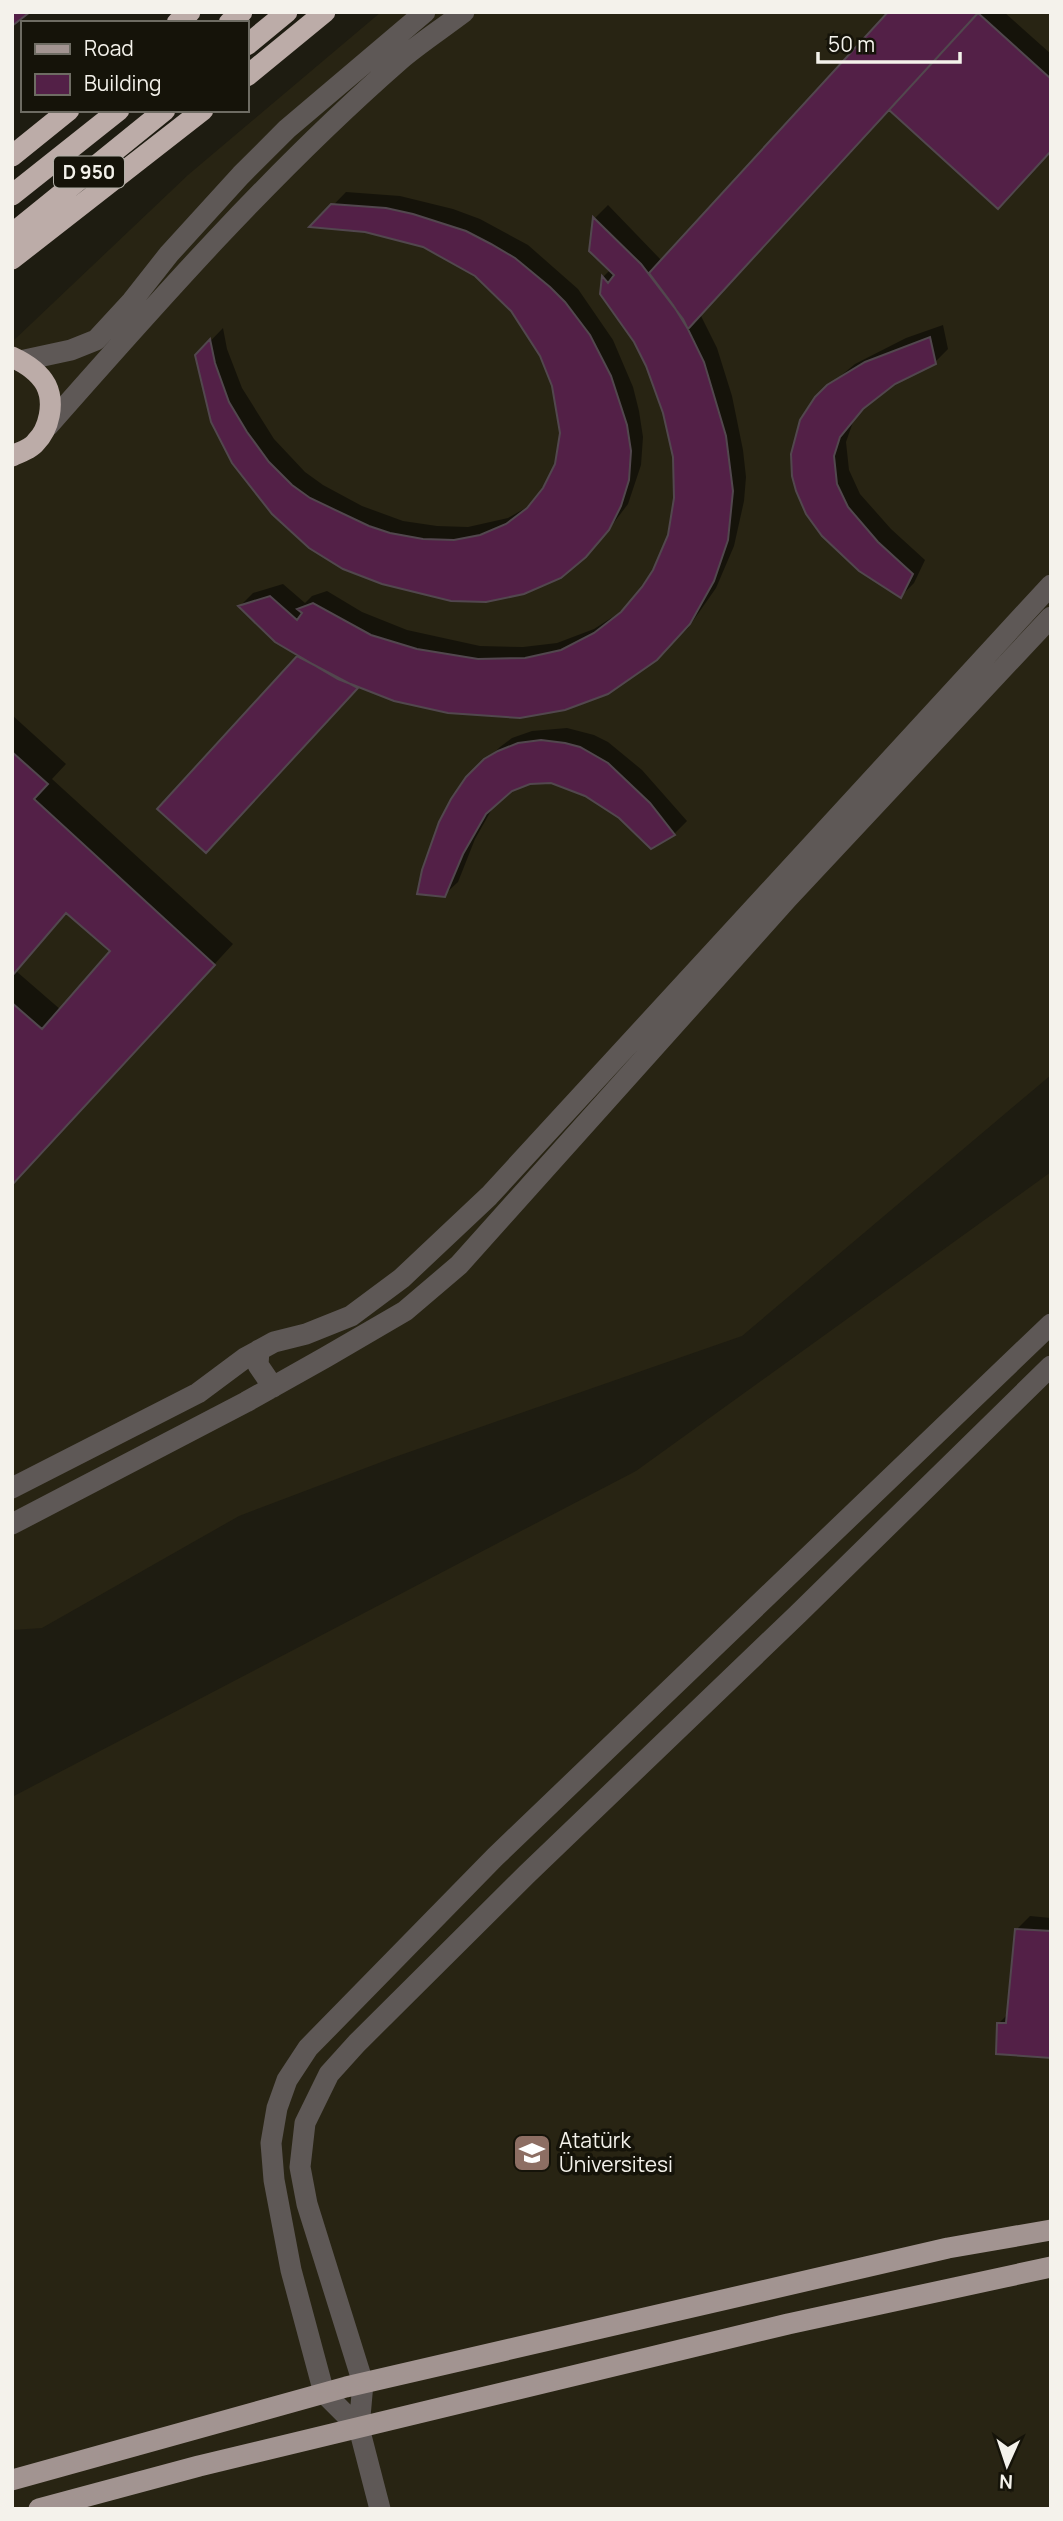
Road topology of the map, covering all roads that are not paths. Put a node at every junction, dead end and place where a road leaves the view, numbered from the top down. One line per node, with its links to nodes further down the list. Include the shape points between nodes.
1 (288, 12): 5 (highway)
2 (325, 12): 6 (highway)
3 (425, 12): 15 (street, via 287,129 169,254 96,340 71,350)
4 (464, 12): 16 (street, via 402,59 318,136)
5 (248, 44)
6 (248, 75)
7 (67, 112): 11 (highway)
8 (116, 112): 12 (highway, D 950)
9 (163, 112): 13 (highway, D 950)
10 (199, 112): 14 (highway)
11 (12, 156)
12 (12, 195)
13 (12, 234)
14 (12, 258)
15 (16, 359): 16 (highway, via 46,385)
16 (48, 426): 17 (highway, via 35,444)
17 (12, 456)
18 (1051, 585): 21 (street, via 489,1196 402,1278 351,1316)
19 (1050, 618): 24 (street, via 787,899 459,1265 405,1311)
20 (1051, 1324): 31 (street, via 495,1857 308,2048 287,2080 271,2143 291,2270)
21 (288, 1339): 22 (street); 24 (street)
22 (259, 1350): 25 (street, via 258,1365); 26 (street, via 198,1393)
23 (1051, 1366): 30 (street, via 527,1874 329,2074 305,2123 300,2167 307,2204)
24 (301, 1371): 25 (street)
25 (273, 1387): 27 (street)
26 (12, 1488)
27 (12, 1524)
28 (1051, 2230): 30 (main road, via 948,2248)
29 (1051, 2267): 32 (main road, via 788,2324)
30 (363, 2383): 31 (main road); 32 (street)
31 (324, 2393): 32 (street); 33 (main road)
32 (359, 2428): 34 (main road); 35 (street)
33 (12, 2480)
34 (39, 2509)
35 (380, 2509)

